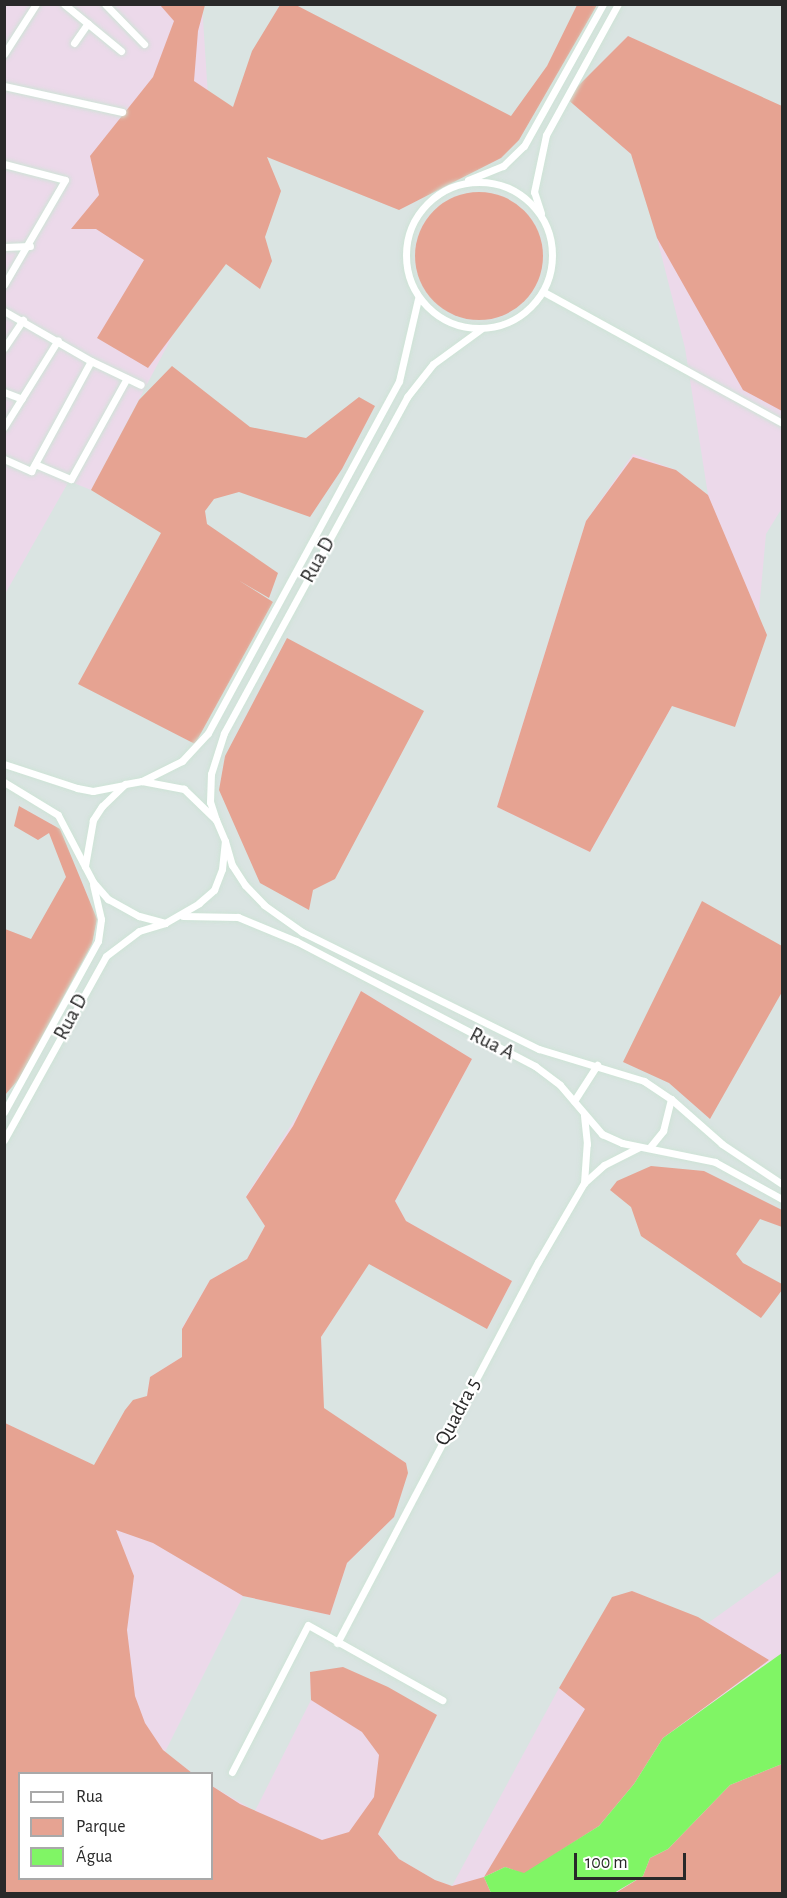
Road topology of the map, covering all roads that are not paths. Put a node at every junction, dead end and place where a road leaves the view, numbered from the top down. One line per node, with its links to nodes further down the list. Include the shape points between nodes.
1 (36, 4): 10 (street)
2 (64, 4): 6 (street)
3 (105, 4): 8 (street)
4 (603, 4): 14 (street, via 524,146 503,166)
5 (618, 4): 15 (street, via 546,135 534,192)
6 (88, 23): 7 (street); 9 (street)
7 (74, 43)
8 (144, 44)
9 (121, 51)
10 (4, 54)
11 (4, 86): 12 (street)
12 (122, 112)
13 (4, 164): 16 (street, via 63,177 64,186)
14 (465, 182): 15 (street, via 504,185 524,196); 20 (street, via 428,202 414,218 409,261)
15 (543, 219): 19 (street, via 550,260)
16 (30, 246): 17 (street); 18 (street)
17 (4, 248)
18 (4, 285)
19 (544, 292): 23 (street, via 508,322); 31 (street)
20 (418, 299): 23 (street, via 453,324); 35 (street, Rua D, via 399,381)
21 (4, 311): 22 (street)
22 (23, 320): 24 (street); 25 (street)
23 (481, 329): 36 (street, Rua D, via 434,364 406,397)
24 (58, 340): 26 (street); 30 (street)
25 (4, 348)
26 (91, 361): 27 (street); 34 (street)
27 (127, 378): 28 (street); 34 (street, via 71,478)
28 (141, 385)
29 (4, 392): 30 (street)
30 (22, 399): 32 (street)
31 (783, 423)
32 (4, 427)
33 (4, 459): 34 (street, via 32,471)
34 (35, 464)
35 (335, 501): 36 (street); 38 (street, Rua D, via 208,733 182,761)
36 (346, 508): 41 (street, Rua D, via 224,733 211,774 210,802)
37 (4, 764): 40 (street, via 59,785 93,791)
38 (142, 781): 40 (street); 41 (street, via 184,789)
39 (4, 782): 43 (street, via 58,815)
40 (125, 784): 43 (street, via 93,820)
41 (216, 820): 42 (street)
42 (225, 841): 45 (street, via 222,869 214,890); 47 (street, Rua A, via 232,865 264,905 302,932)
43 (85, 866): 44 (street)
44 (93, 882): 46 (street, via 125,911); 52 (street, Rua D, via 101,920 98,941)
45 (183, 916): 46 (street); 48 (street, Rua A, via 238,917)
46 (165, 923): 54 (street, Rua D, via 139,931 106,957)
47 (368, 966): 48 (street); 49 (street, Rua A, via 539,1049)
48 (363, 976): 51 (street, Rua A, via 535,1066)
49 (597, 1065): 50 (street, Rua A, via 627,1073); 51 (street)
50 (671, 1099): 56 (street, via 663,1131); 58 (street, Rua A, via 722,1144)
51 (574, 1101): 53 (street, Rua A)
52 (4, 1112)
53 (584, 1115): 55 (street, Rua A, via 602,1134); 57 (street, Quadra 5)
54 (4, 1140)
55 (639, 1146): 56 (street, Rua A); 57 (street, Quadra 5, via 604,1165)
56 (650, 1147): 59 (street, Rua A, via 716,1162)
57 (584, 1183): 60 (street, Quadra 5)
58 (783, 1184)
59 (783, 1199)
60 (337, 1643): 61 (street); 62 (street, via 308,1625)
61 (442, 1700)
62 (232, 1772)

